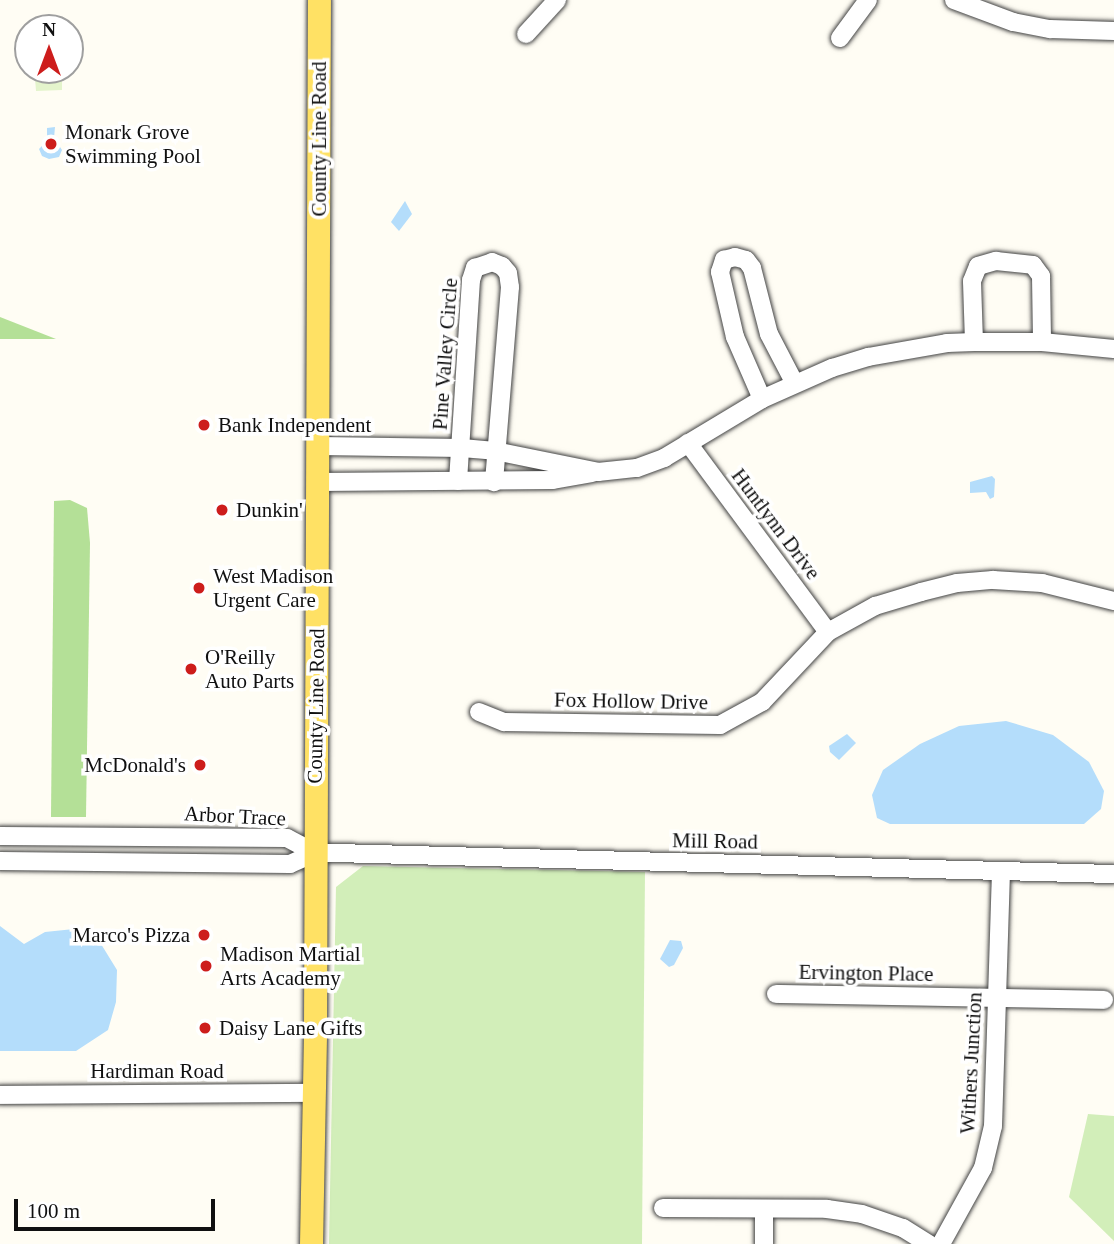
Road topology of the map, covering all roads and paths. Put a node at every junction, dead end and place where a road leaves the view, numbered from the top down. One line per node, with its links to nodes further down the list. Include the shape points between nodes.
1 (319, 0): 14 (main road, County Line Road)
2 (557, 0): 6 (street)
3 (868, 0): 7 (street)
4 (954, 0): 5 (street, via 1013,22 1050,29)
5 (1114, 31)
6 (526, 34)
7 (840, 38)
8 (974, 342): 9 (street); 9 (street, via 972,281 978,265 996,261 1033,265 1041,276); 11 (street, via 868,357)
9 (1041, 342): 10 (street)
10 (1114, 349)
11 (795, 384): 12 (street); 12 (street, via 769,334 752,268 746,260 724,260 720,272 735,337)
12 (762, 399): 13 (street)
13 (688, 443): 17 (street, via 637,468); 22 (street, Huntlynn Drive)
14 (319, 446): 15 (street); 19 (main road, County Line Road)
15 (461, 448): 16 (street); 16 (street, Pine Valley Circle, via 471,280 475,268 492,262 508,273 510,287); 18 (street, Pine Valley Circle)
16 (495, 451): 17 (street); 20 (street, Pine Valley Circle)
17 (598, 472): 20 (street, via 553,480)
18 (458, 481): 19 (street); 20 (street)
19 (319, 482): 25 (main road, County Line Road)
20 (494, 482)
21 (1114, 601): 22 (street, Fox Hollow Drive, via 1041,583 957,583 875,606)
22 (828, 632): 23 (street, Fox Hollow Drive, via 762,702 720,725 504,722)
23 (479, 712)
24 (0, 836): 25 (street, Arbor Trace, via 287,838)
25 (315, 853): 26 (street, via 290,864); 27 (street, Mill Road); 32 (main road, County Line Road)
26 (0, 861)
27 (1001, 873): 28 (street, Mill Road); 30 (street, Withers Junction)
28 (1114, 874)
29 (776, 994): 30 (street, Ervington Place)
30 (998, 998): 31 (street, Ervington Place); 39 (street, Withers Junction, via 993,1126 983,1168)
31 (1104, 1000)
32 (314, 1093): 33 (street, Hardiman Road); 36 (main road, County Line Road)
33 (0, 1095)
34 (663, 1208): 35 (street)
35 (764, 1209): 37 (street); 38 (street, via 863,1214 903,1228)
36 (311, 1244)
37 (764, 1244)
38 (929, 1244)
39 (941, 1244)

